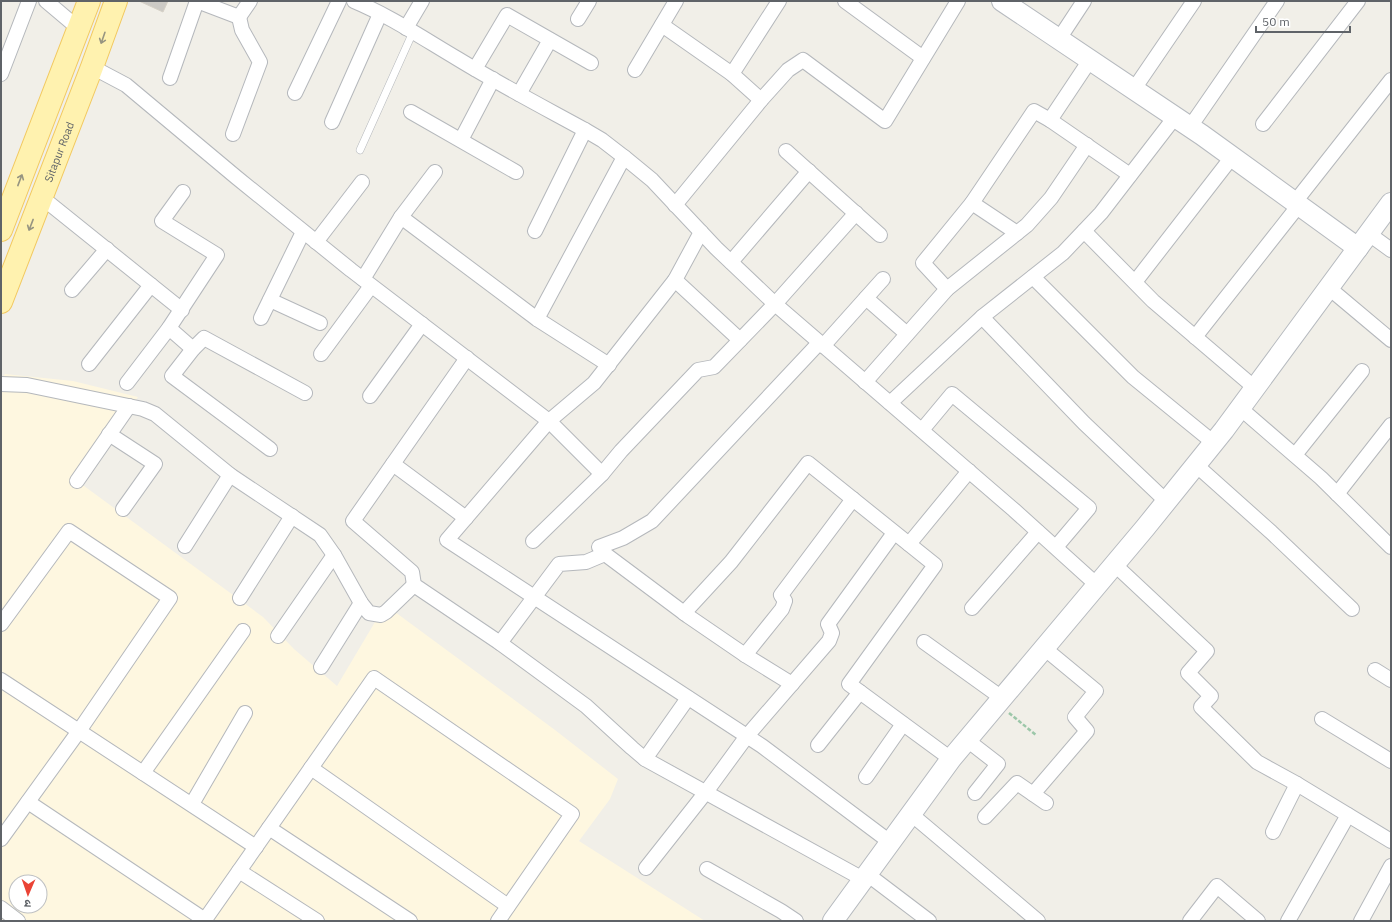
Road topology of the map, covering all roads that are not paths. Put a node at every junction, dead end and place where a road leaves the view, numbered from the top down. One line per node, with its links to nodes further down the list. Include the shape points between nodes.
1 (29, 1): 34 (street)
2 (46, 1): 24 (street)
3 (88, 1): 24 (main road)
4 (116, 1): 31 (main road, Sitapur Road, one-way to 31)
5 (197, 1): 21 (street); 36 (street)
6 (250, 1): 21 (street)
7 (339, 1): 40 (street)
8 (422, 1): 25 (street)
9 (589, 1): 22 (street)
10 (676, 1): 23 (street)
11 (779, 1): 35 (street)
12 (845, 1): 28 (street)
13 (958, 1): 28 (street)
14 (1002, 1): 26 (street)
15 (1084, 1): 26 (street)
16 (1194, 1): 39 (street)
17 (1277, 1): 46 (street)
18 (1358, 1): 47 (street)
19 (361, 2): 20 (street)
20 (380, 14): 25 (street); 45 (street)
21 (239, 17): 49 (street, via 242,30 260,62)
22 (578, 19)
23 (662, 25): 33 (street); 35 (street)
24 (78, 28): 69 (main road, one-way to 24)
25 (410, 30): 32 (street); 52 (lane)
26 (1059, 39): 29 (street)
27 (550, 40): 30 (street); 32 (street, via 507,15); 41 (street)
28 (924, 58): 42 (street, via 885,121 803,60 788,70)
29 (1090, 60): 39 (street); 44 (street)
30 (591, 63)
31 (92, 67): 62 (main road, Sitapur Road); 72 (street, via 126,85)
32 (475, 69): 37 (street)
33 (635, 70)
34 (1, 74)
35 (732, 74): 42 (street)
36 (170, 78)
37 (493, 79): 41 (street); 50 (street)
38 (1391, 80): 65 (street)
39 (1134, 89): 46 (street)
40 (295, 93)
41 (520, 94): 48 (street)
42 (761, 100): 66 (street)
43 (411, 112): 50 (street)
44 (1050, 120): 51 (street); 64 (street, via 1034,111)
45 (332, 122)
46 (1183, 122): 55 (street); 59 (street)
47 (1263, 124)
48 (585, 130): 54 (street); 70 (street)
49 (233, 134)
50 (461, 140): 58 (street)
51 (1087, 145): 59 (street); 74 (street, via 1051,198)
52 (360, 150)
53 (786, 151): 56 (street)
54 (624, 156): 66 (street, via 652,180); 97 (street)
55 (1232, 157): 65 (street); 85 (street)
56 (809, 171): 67 (street); 80 (street)
57 (435, 172): 68 (street)
58 (516, 172)
59 (1130, 175): 71 (street)
60 (362, 182): 77 (street)
61 (183, 192): 94 (street, via 162,221 217,255)
62 (40, 202): 78 (street, via 50,204); 92 (main road, Sitapur Road, one-way to 92)
63 (1391, 203): 76 (street)
64 (972, 204): 74 (street); 88 (street, via 923,263)
65 (1297, 204): 76 (street); 102 (street)
66 (675, 205): 73 (street)
67 (856, 213): 75 (street); 93 (street)
68 (401, 217): 84 (street); 97 (street)
69 (1, 230)
70 (535, 231)
71 (1084, 231): 81 (street, via 1063,253); 85 (street)
72 (303, 232): 77 (street); 91 (street)
73 (701, 232): 80 (street); 83 (street)
74 (1017, 233): 88 (street)
75 (880, 235)
76 (1363, 241): 79 (street); 87 (street)
77 (316, 242): 84 (street)
78 (107, 249): 86 (street); 89 (street)
79 (1391, 250)
80 (731, 262): 93 (street)
81 (1033, 277): 95 (street); 125 (street, via 1132,377)
82 (883, 279): 90 (street)
83 (675, 280): 103 (street); 110 (street)
84 (367, 282): 99 (street); 107 (street)
85 (1135, 282): 102 (street, via 1153,301)
86 (151, 284): 94 (street); 109 (street)
87 (1328, 288): 104 (street); 115 (street)
88 (947, 289): 101 (street)
89 (72, 290)
90 (866, 298): 101 (street); 105 (street)
91 (270, 300): 96 (street); 98 (street)
92 (1, 302)
93 (775, 304): 103 (street); 105 (street)
94 (182, 310): 100 (street)
95 (982, 317): 118 (street); 136 (street, via 1084,423)
96 (261, 318)
97 (537, 319): 110 (street)
98 (320, 323)
99 (422, 324): 108 (street); 117 (street)
100 (169, 328): 106 (street); 113 (street)
101 (907, 334): 112 (street)
102 (1195, 336): 115 (street)
103 (740, 340): 131 (street, via 714,367 698,370)
104 (1391, 340)
105 (821, 344): 112 (street); 147 (street, via 652,521 623,538 599,547)
106 (193, 349): 116 (street, via 204,338); 126 (street, via 172,376)
107 (321, 354)
108 (467, 358): 121 (street); 128 (street)
109 (89, 364)
110 (609, 365): 121 (street, via 594,383)
111 (1362, 371): 127 (street)
112 (865, 382): 118 (street)
113 (127, 383)
114 (1, 384): 119 (street, via 27,385)
115 (1255, 388): 120 (street)
116 (305, 393)
117 (370, 396)
118 (890, 402): 123 (street)
119 (129, 406): 124 (street); 132 (street, via 155,414)
120 (1240, 408): 125 (street); 127 (street)
121 (549, 421): 131 (street); 139 (street)
122 (1390, 428): 134 (street)
123 (922, 430): 130 (street); 145 (street, via 952,394 1089,508)
124 (109, 434): 133 (street); 137 (street, via 155,464)
125 (1214, 443): 129 (street)
126 (270, 449)
127 (1295, 455): 134 (street)
128 (394, 464): 139 (street); 151 (street, via 353,521 412,572)
129 (1196, 465): 136 (street); 156 (street)
130 (969, 471): 140 (street); 143 (street)
131 (602, 474): 142 (street)
132 (230, 475): 138 (street); 144 (street)
133 (77, 481)
134 (1337, 494): 146 (street)
135 (853, 499): 141 (street); 157 (street, via 808,463 731,562); 164 (street, via 781,595 785,602 782,609)
136 (1166, 501): 149 (street)
137 (123, 509)
138 (292, 516): 148 (street, via 320,535); 153 (street)
139 (466, 518): 152 (street, via 447,540)
140 (1038, 532): 145 (street); 155 (street)
141 (894, 533): 143 (street); 169 (street, via 828,624 832,633 830,641)
142 (533, 541)
143 (909, 544): 170 (street, via 935,565 849,684)
144 (185, 546)
145 (1056, 547): 150 (street)
146 (1391, 547)
147 (605, 554): 152 (street, via 586,562 559,564); 157 (street)
148 (334, 555): 154 (street); 160 (street)
149 (1114, 564): 150 (street); 186 (street, via 1208,651 1188,673 1211,696 1201,707 1257,762)
150 (1097, 584): 163 (street)
151 (414, 585): 154 (street, via 381,615 369,613); 162 (street)
152 (535, 597): 162 (street); 171 (street)
153 (240, 598)
154 (361, 603): 165 (street)
155 (972, 608)
156 (1352, 609)
157 (684, 613): 164 (street)
158 (1, 624): 176 (street, via 70,531 170,598)
159 (243, 631): 184 (street)
160 (278, 636)
161 (924, 642): 172 (street)
162 (500, 643): 180 (street, via 586,706)
163 (1044, 648): 172 (street); 189 (street, via 1096,691 1075,717 1087,731)
164 (745, 655): 169 (street)
165 (321, 667)
166 (1375, 670): 168 (street)
167 (1, 680): 176 (street)
168 (1391, 680)
169 (792, 684): 177 (street)
170 (860, 692): 175 (street); 179 (street)
171 (688, 698): 177 (street); 180 (street)
172 (999, 701): 178 (street)
173 (245, 712): 192 (street)
174 (1322, 719): 182 (street)
175 (903, 724): 181 (street); 185 (street)
176 (79, 731): 184 (street); 190 (street)
177 (747, 736): 187 (street); 200 (street)
178 (967, 740): 181 (street); 188 (street, via 998,764)
179 (818, 745)
180 (645, 758): 187 (street)
181 (951, 759): 193 (street)
182 (1391, 761)
183 (311, 768): 196 (street); 207 (street); 207 (street, via 374,678 572,814)
184 (143, 773): 192 (street)
185 (866, 777)
186 (1297, 784): 194 (street); 197 (street)
187 (706, 792): 203 (street); 206 (street)
188 (975, 793)
189 (1033, 794): 191 (street); 195 (street, via 1017,783)
190 (28, 802): 198 (street); 210 (street)
191 (1046, 803)
192 (192, 804): 201 (street)
193 (911, 814): 200 (street); 217 (street)
194 (1348, 815): 199 (street); 220 (street)
195 (985, 817)
196 (269, 828): 201 (street); 212 (street)
197 (1273, 832)
198 (1, 839)
199 (1391, 841)
200 (890, 842): 206 (street)
201 (256, 847): 205 (street)
202 (1391, 866): 221 (street)
203 (646, 868)
204 (707, 869): 214 (street)
205 (240, 870): 210 (street); 211 (street)
206 (865, 876): 215 (street); 216 (street)
207 (508, 906): 213 (street)
208 (1, 908): 209 (street)
209 (18, 921)
210 (204, 921)
211 (317, 921)
212 (410, 921)
213 (498, 921)
214 (796, 921)
215 (833, 921)
216 (929, 921)
217 (1038, 921)
218 (1190, 921): 219 (street, via 1217,886)
219 (1258, 921)
220 (1288, 921)
221 (1361, 921)

